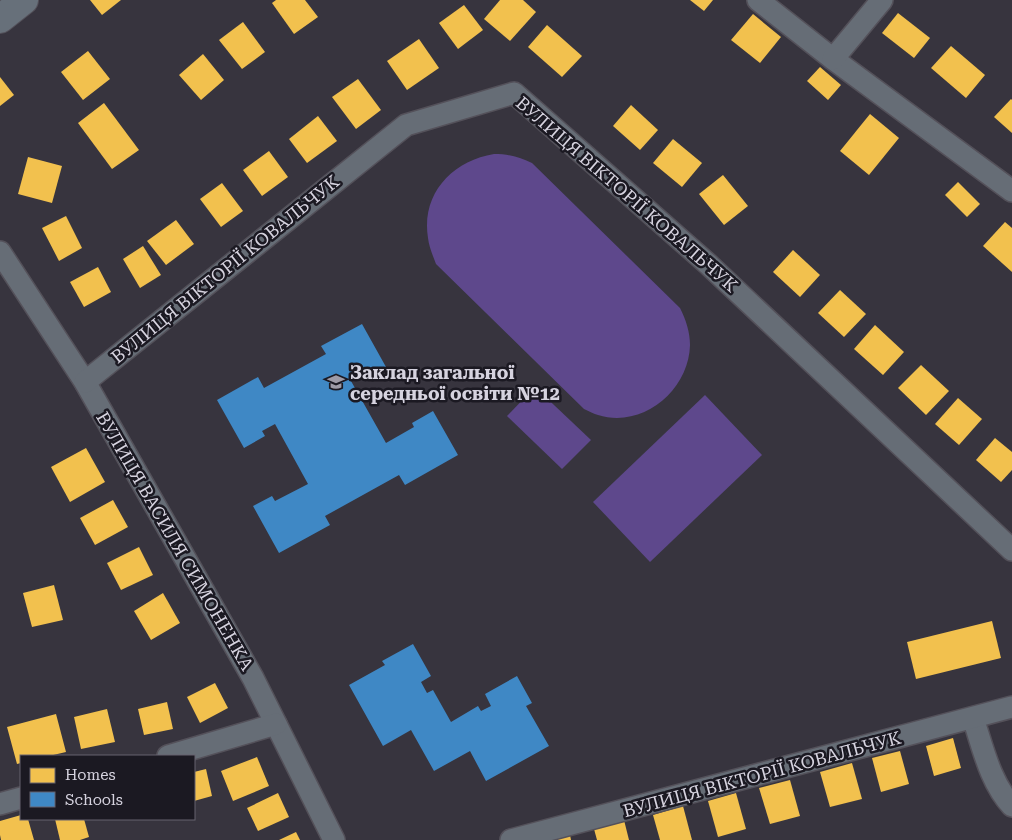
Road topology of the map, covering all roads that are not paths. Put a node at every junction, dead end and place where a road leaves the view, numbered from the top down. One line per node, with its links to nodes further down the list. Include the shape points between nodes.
1 (24, 0): 4 (street)
2 (758, 0): 5 (street)
3 (882, 0): 5 (street)
4 (0, 19)
5 (833, 59): 6 (street)
6 (1012, 191)
7 (0, 252): 8 (street, ВУЛИЦЯ ВАСИЛЯ СИМОНЕНКА)
8 (85, 382): 9 (street, ВУЛИЦЯ ВІКТОРІЇ КОВАЛЬЧУК, via 406,125 514,93 708,264); 12 (street, ВУЛИЦЯ ВАСИЛЯ СИМОНЕНКА)
9 (1012, 550)
10 (1012, 707): 11 (street, ВУЛИЦЯ ВІКТОРІЇ КОВАЛЬЧУК)
11 (973, 718): 16 (street, via 992,775); 18 (street, ВУЛИЦЯ ВІКТОРІЇ КОВАЛЬЧУК)
12 (276, 724): 13 (street); 17 (street, ВУЛИЦЯ ВАСИЛЯ СИМОНЕНКА)
13 (171, 755)
14 (20, 798): 15 (street)
15 (0, 804)
16 (1012, 806)
17 (334, 840)
18 (511, 840)

